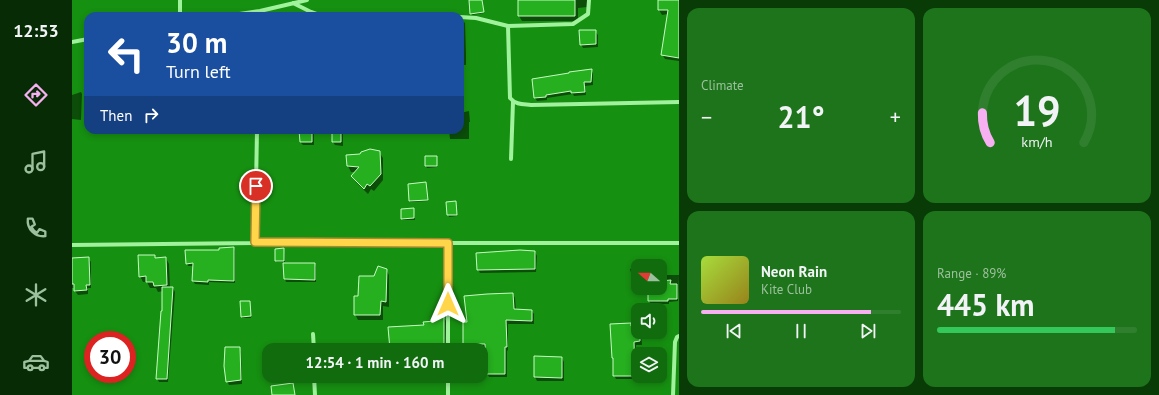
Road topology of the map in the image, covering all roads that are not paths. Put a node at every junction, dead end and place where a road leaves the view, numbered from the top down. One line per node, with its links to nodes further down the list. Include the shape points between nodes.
1 (180, 0): 6 (street)
2 (307, 0): 4 (street)
3 (589, 0): 10 (street, via 588,14 573,24)
4 (292, 3): 5 (street); 8 (street)
5 (260, 11): 7 (street)
6 (180, 12)
7 (253, 12)
8 (311, 12)
9 (464, 17): 10 (street)
10 (508, 26): 13 (street, via 510,98)
11 (84, 40): 12 (street)
12 (72, 42)
13 (513, 102): 14 (street, via 531,105); 16 (street)
14 (679, 102)
15 (257, 134): 17 (street)
16 (511, 159)
17 (255, 242): 18 (street); 20 (street)
18 (448, 243): 19 (street); 24 (street)
19 (679, 243)
20 (72, 245)
21 (313, 334): 23 (street)
22 (679, 336): 29 (street, via 675,342)
23 (314, 343)
24 (448, 343)
25 (314, 383): 27 (street)
26 (448, 383): 28 (street)
27 (315, 395)
28 (448, 395)
29 (672, 395)

